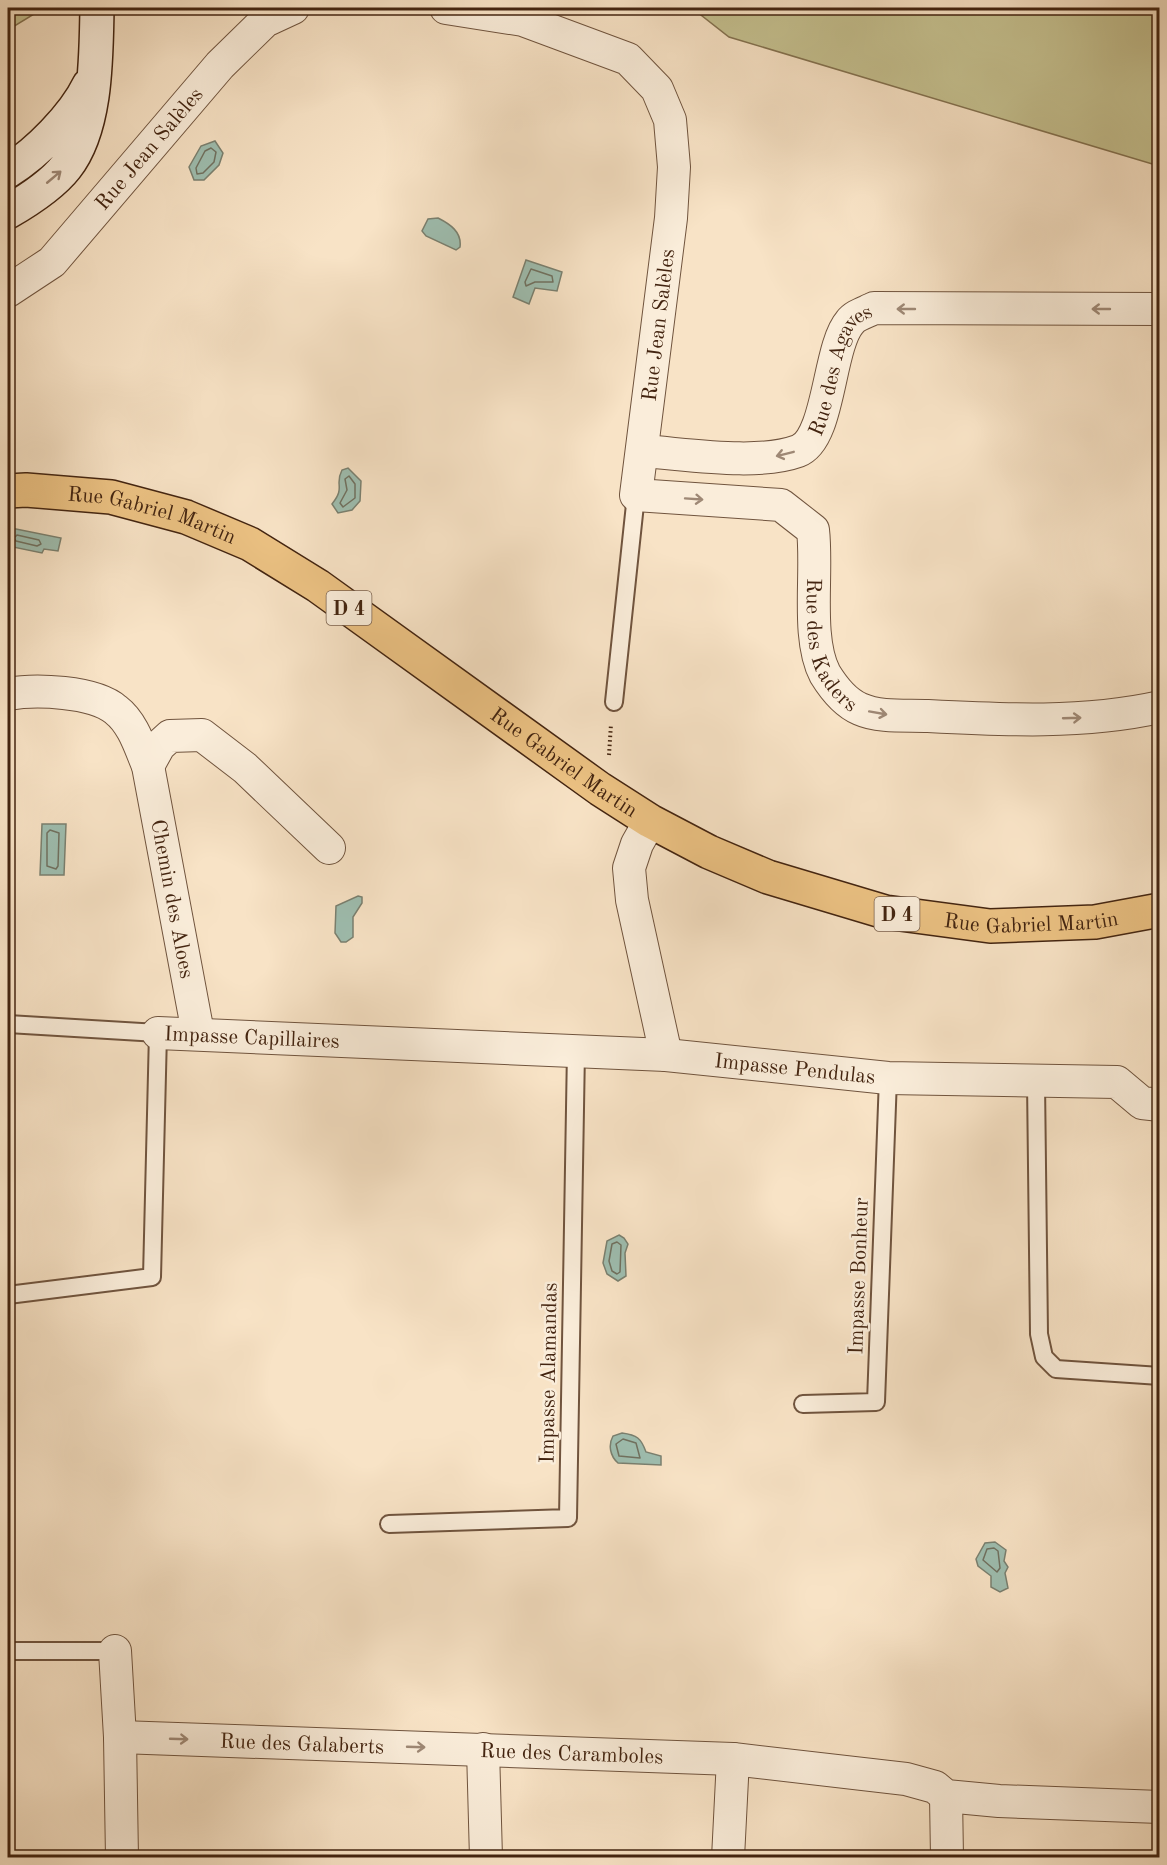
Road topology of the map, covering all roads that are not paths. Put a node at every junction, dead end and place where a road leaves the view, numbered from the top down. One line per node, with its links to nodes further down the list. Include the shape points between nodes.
1 (293, 8): 7 (street, Rue Jean Salèles, via 265,21 220,65 52,262)
2 (446, 8): 9 (street, Rue Jean Salèles, via 523,21 628,59 657,89 670,120 674,167)
3 (97, 18): 4 (main road)
4 (93, 78): 5 (main road, via 81,103 25,160); 6 (main road, one-way to 4, via 66,168 86,132)
5 (8, 171)
6 (8, 212)
7 (8, 291)
8 (1160, 309): 9 (street, Rue des Agaves, one-way to 9, via 874,308 852,320 840,336 817,429 801,450 766,459)
9 (642, 451): 11 (street, Rue Jean Salèles)
10 (8, 491): 16 (main road, Rue Gabriel Martin / D 4, via 111,497 186,517 250,544 318,586)
11 (636, 495): 13 (lane, Rue Jean Salèles); 14 (street, Rue des Kaders, one-way to 14, via 781,505 813,530 814,645 825,674 840,695 860,709 1014,721 1118,716)
12 (8, 694): 15 (street, Chemin des Aloes, via 26,690 100,700 117,710 132,729)
13 (614, 702)
14 (1160, 707)
15 (148, 766): 17 (street, via 170,736 202,735 245,768); 21 (street, Chemin des Aloes)
16 (650, 821): 18 (main road, Rue Gabriel Martin / D 4, via 768,877 885,912 990,926 1095,922); 23 (street, via 629,868 632,900)
17 (329, 848)
18 (1160, 909)
19 (8, 1024): 20 (lane)
20 (158, 1033): 21 (street, Impasse Capillaires); 27 (lane, Impasse Capillaires, via 152,1277)
21 (198, 1033): 22 (street, Impasse Capillaires)
22 (576, 1050): 23 (street, Impasse Capillaires); 30 (lane, Impasse Alamandas, via 568,1518)
23 (666, 1055): 24 (street, Impasse Pendulas)
24 (888, 1078): 25 (street, Impasse Pendulas); 29 (lane, Impasse Bonheur, via 876,1402)
25 (1036, 1082): 26 (street, Impasse Pendulas, via 1117,1082 1142,1103); 28 (lane, via 1040,1334 1044,1357 1056,1369 1073,1372)
26 (1160, 1105)
27 (8, 1295)
28 (1160, 1376)
29 (803, 1404)
30 (389, 1524)
31 (8, 1651): 32 (lane)
32 (115, 1651): 33 (street)
33 (120, 1737): 34 (street, Rue des Galaberts, one-way to 34); 38 (street)
34 (483, 1749): 35 (street, Rue des Caramboles); 39 (street, Rue des Caramboles)
35 (733, 1759): 36 (street, Rue des Caramboles, via 906,1779 935,1787); 40 (street)
36 (946, 1796): 37 (street, Rue des Caramboles); 41 (street)
37 (1160, 1807)
38 (122, 1857)
39 (486, 1857)
40 (728, 1857)
41 (947, 1857)

